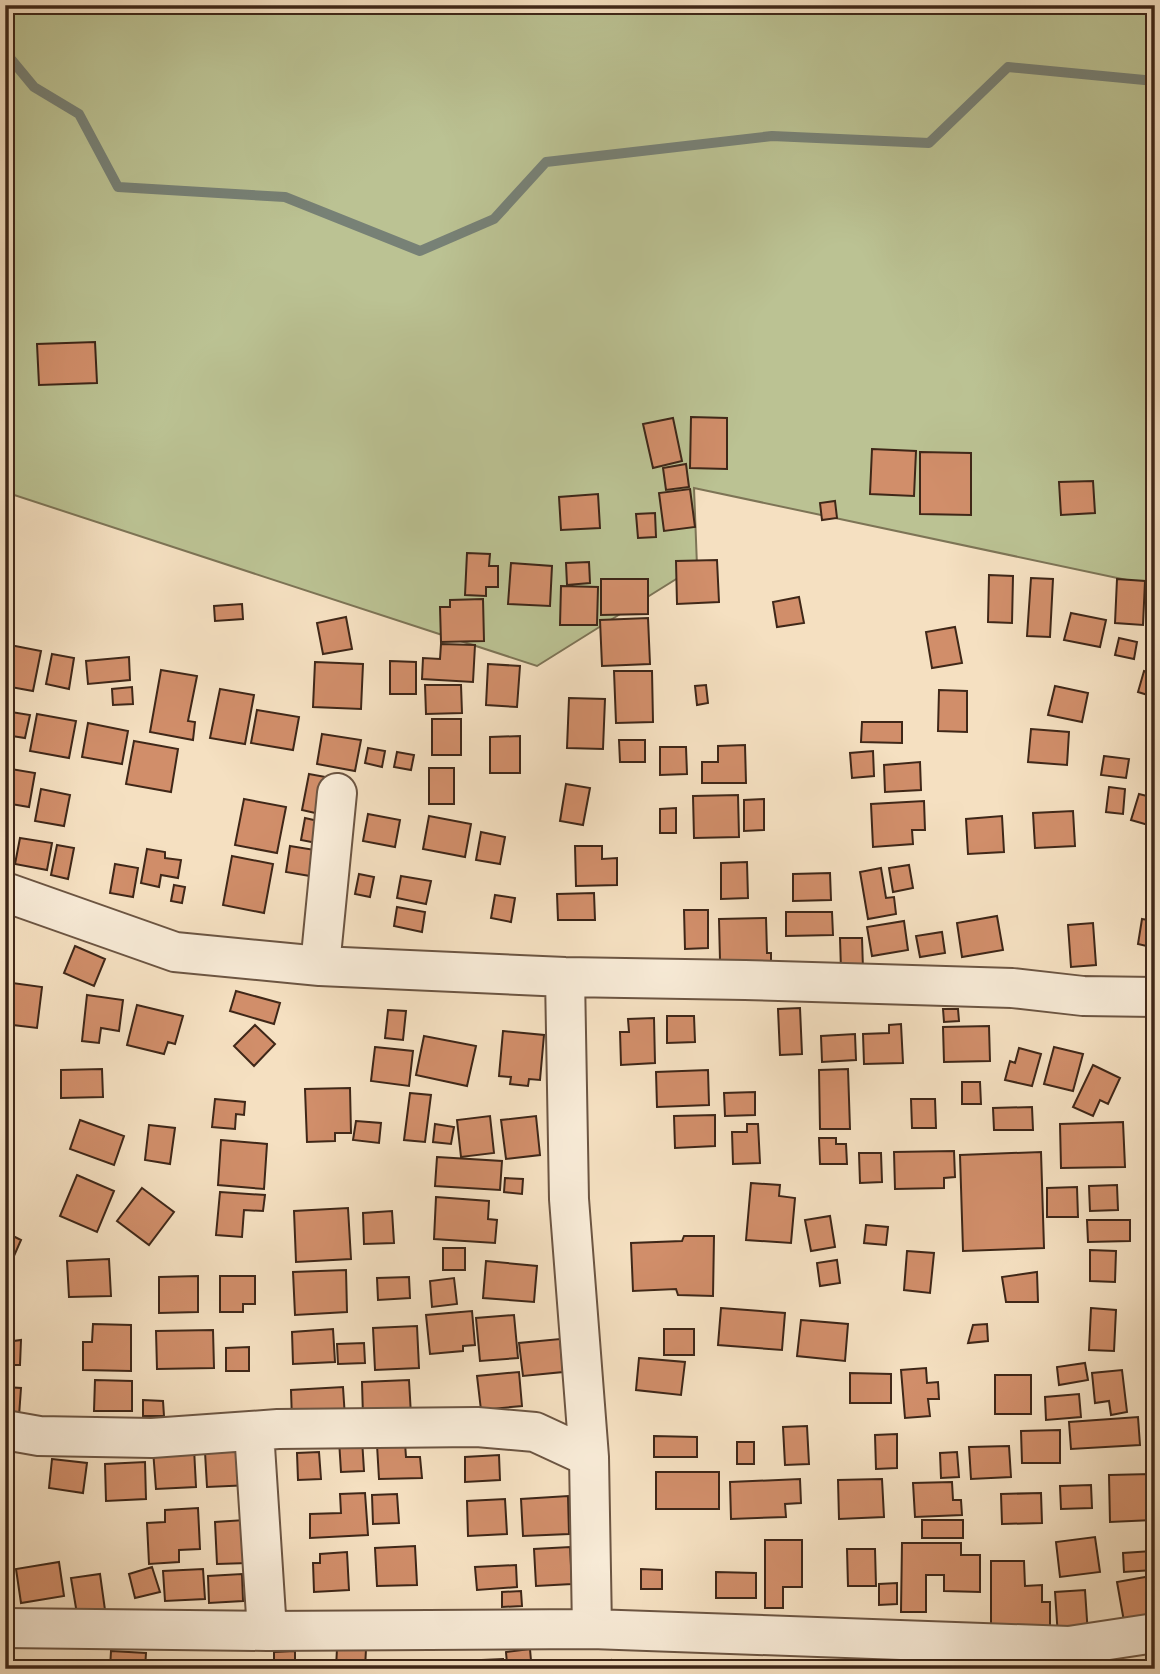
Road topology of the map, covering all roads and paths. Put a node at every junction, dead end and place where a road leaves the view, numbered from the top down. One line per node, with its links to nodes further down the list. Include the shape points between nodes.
1 (337, 793): 3 (street)
2 (5, 892): 3 (street, via 175,952)
3 (320, 966): 4 (street)
4 (565, 977): 5 (street, via 1012,988 1083,996); 8 (street, via 569,1199)
5 (1155, 997)
6 (5, 1430): 7 (street, via 38,1436 152,1438)
7 (254, 1431): 8 (street, via 477,1427 535,1432); 11 (street)
8 (589, 1457): 10 (street)
9 (5, 1628): 11 (street)
10 (592, 1629): 11 (street); 12 (street, via 1069,1646)
11 (267, 1630)
12 (1155, 1633)

